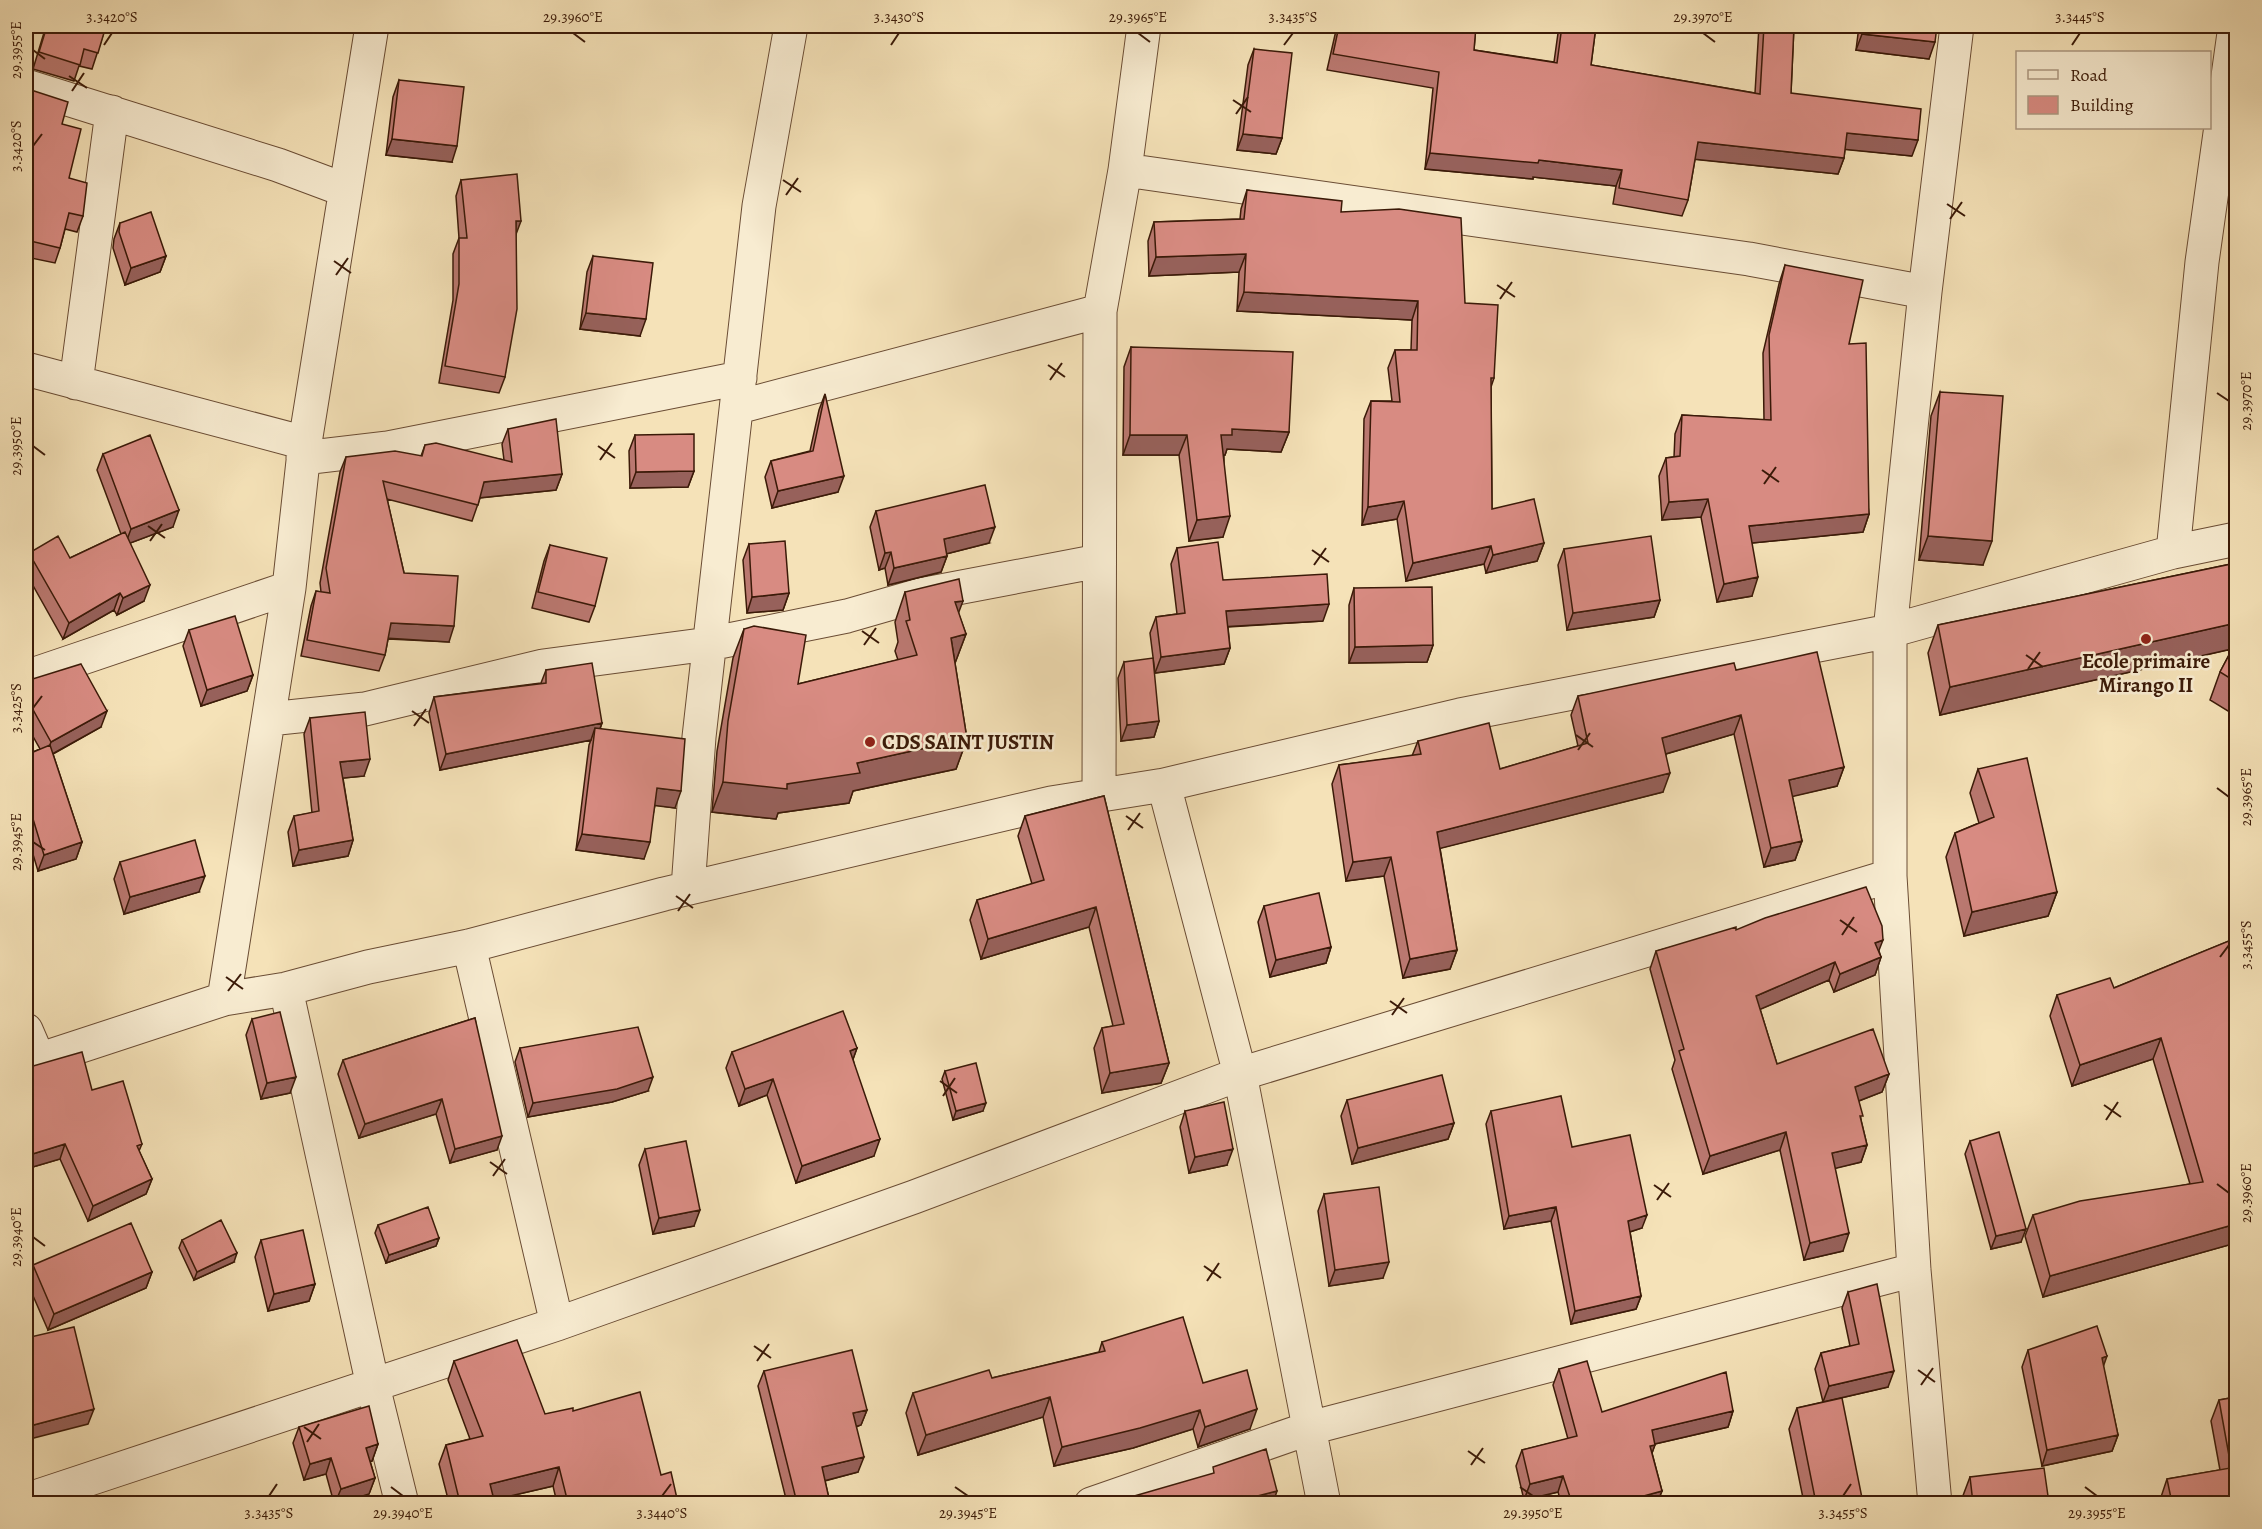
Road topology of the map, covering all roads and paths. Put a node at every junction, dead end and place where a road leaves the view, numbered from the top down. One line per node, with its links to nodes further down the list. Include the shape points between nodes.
1 (372, 26): 9 (street)
2 (791, 26): 14 (street, via 759,206)
3 (1144, 26): 8 (street)
4 (1957, 26): 10 (street)
5 (2235, 26): 17 (street, via 2202,261)
6 (26, 86): 7 (street)
7 (112, 112): 9 (street); 13 (street)
8 (1125, 170): 10 (street, via 1749,259); 11 (street)
9 (345, 190): 15 (street)
10 (1925, 292): 20 (street)
11 (1100, 311): 14 (street); 18 (street)
12 (26, 369): 13 (street)
13 (76, 383): 15 (street)
14 (739, 392): 15 (street, via 388,448); 21 (street)
15 (304, 450): 19 (street)
16 (2236, 539): 17 (street)
17 (2173, 552): 20 (street)
18 (1099, 561): 21 (street, via 920,595 847,616); 25 (street)
19 (289, 588): 22 (street); 23 (street)
20 (1890, 631): 24 (street, via 1460,715); 26 (street)
21 (709, 644): 23 (street, via 543,666 365,709); 27 (street)
22 (26, 677)
23 (268, 719): 30 (street)
24 (1164, 785): 25 (street); 33 (street)
25 (1099, 795): 27 (street)
26 (1890, 876): 33 (street); 34 (street)
27 (688, 888): 28 (street)
28 (469, 946): 29 (street); 35 (street)
29 (286, 989): 30 (street); 36 (street)
30 (224, 999): 32 (street)
31 (26, 1030): 32 (street)
32 (32, 1062)
33 (1240, 1074): 35 (street, via 914,1197); 37 (street)
34 (1914, 1270): 37 (street); 42 (street)
35 (557, 1324): 36 (street)
36 (373, 1386): 38 (street); 39 (street)
37 (1310, 1428): 40 (street); 41 (street)
38 (26, 1500)
39 (402, 1503)
40 (1091, 1503)
41 (1324, 1503)
42 (1935, 1503)

